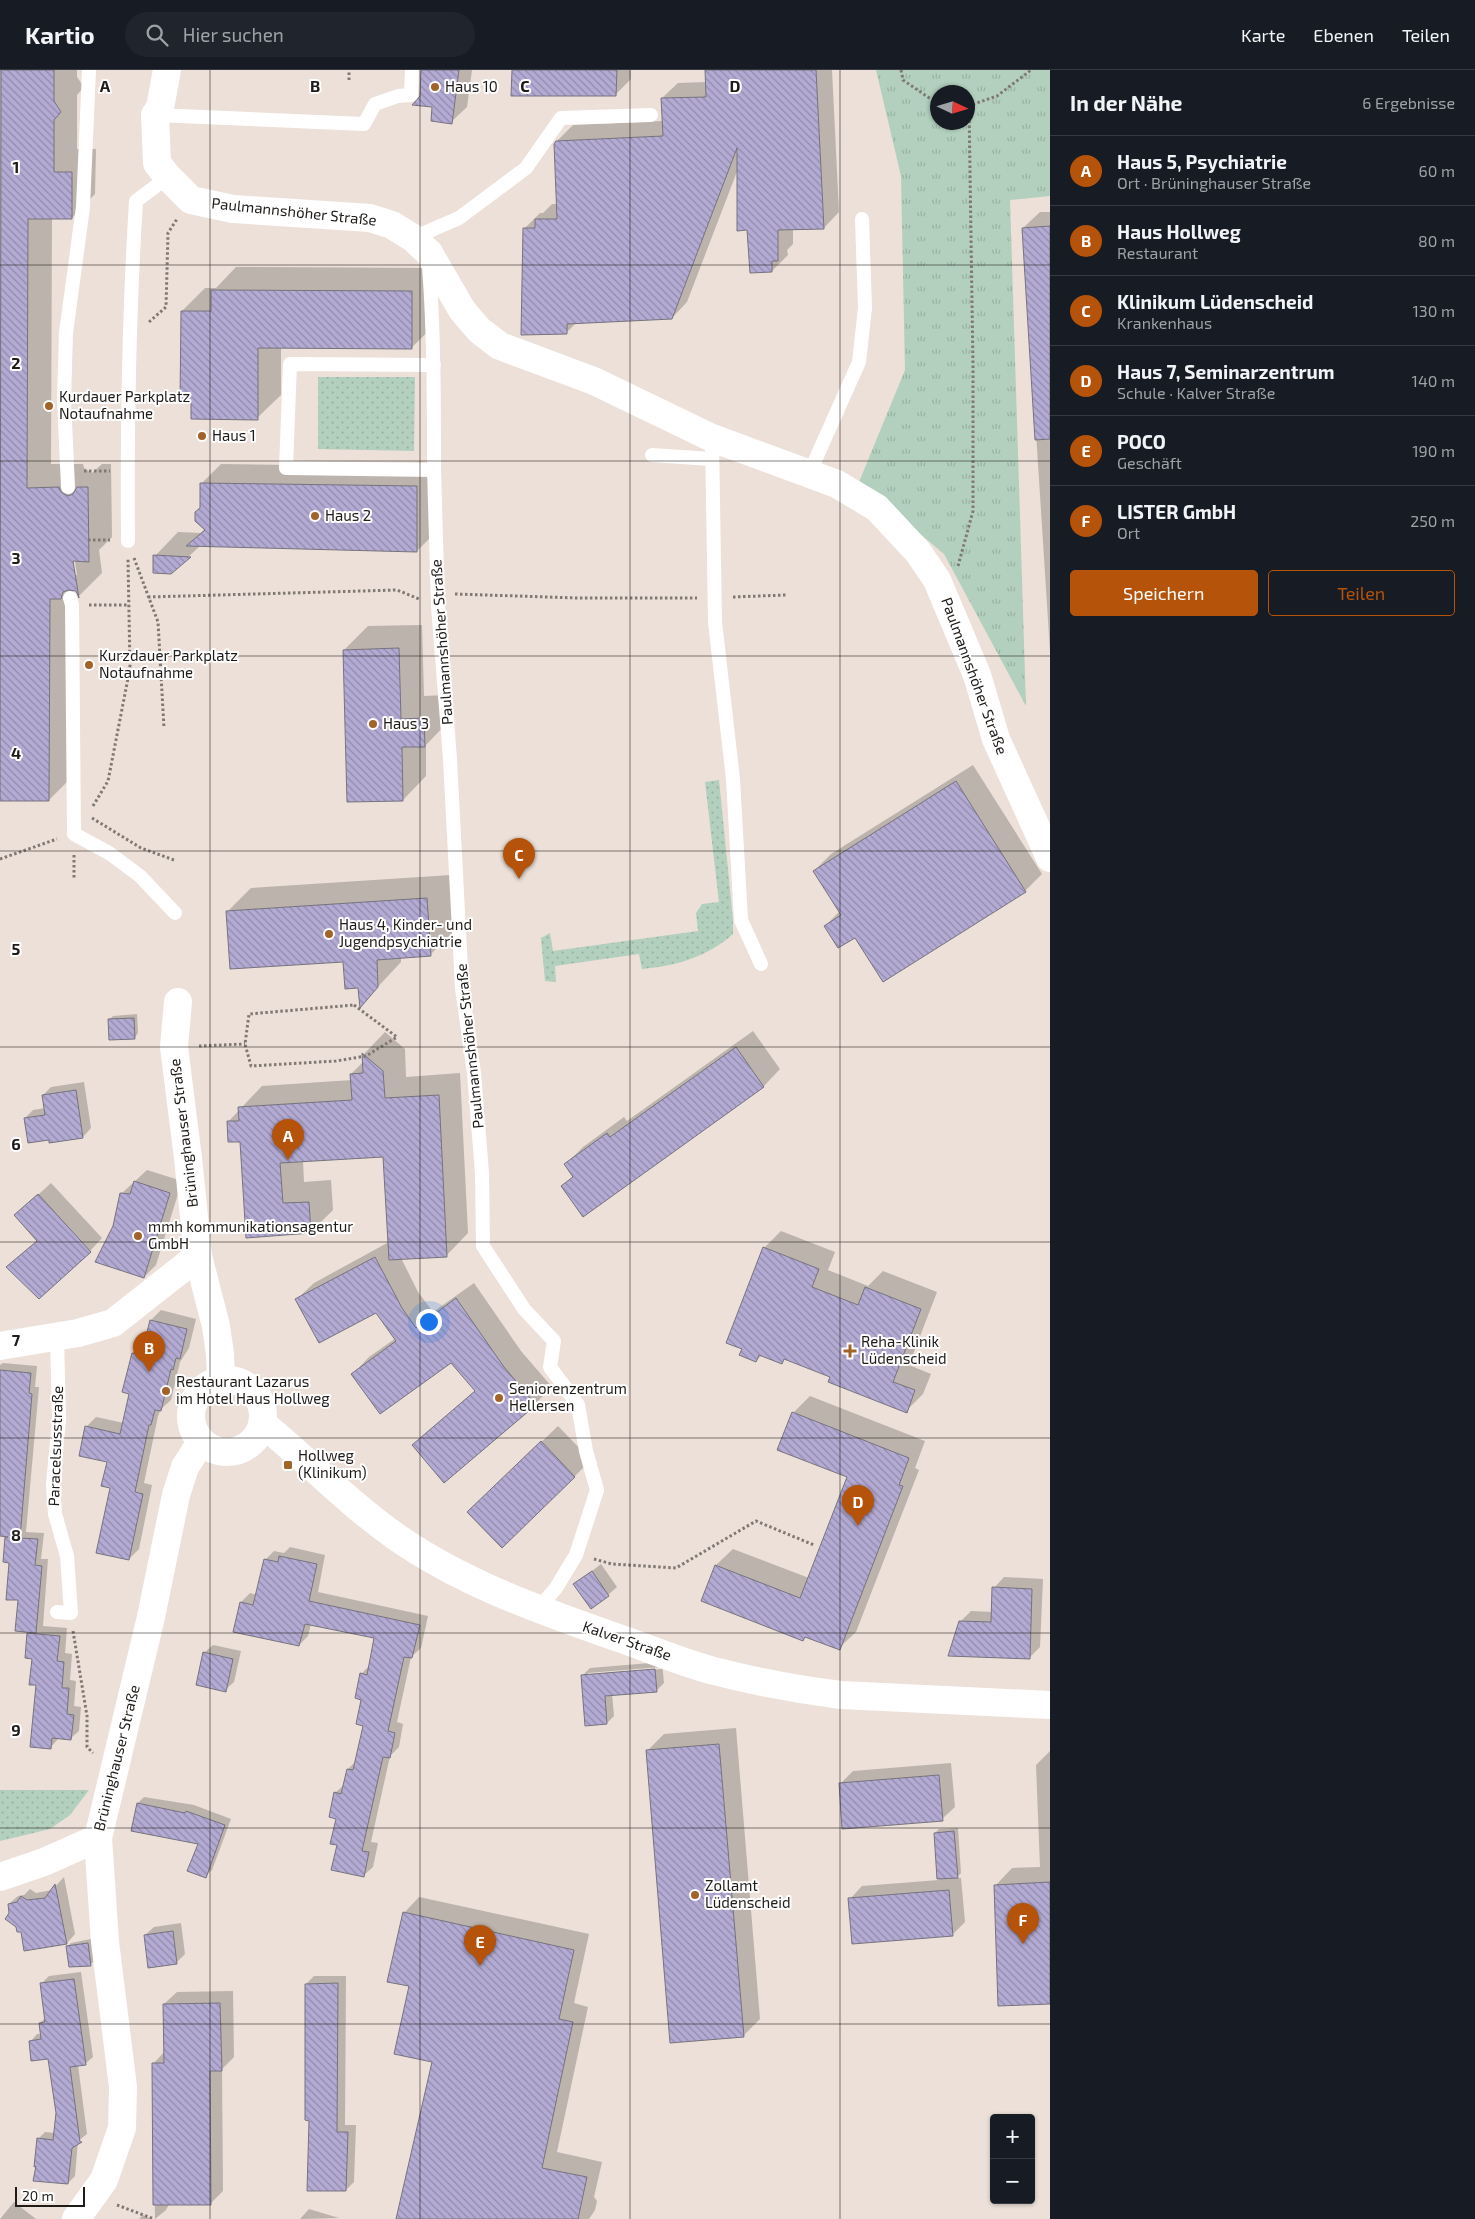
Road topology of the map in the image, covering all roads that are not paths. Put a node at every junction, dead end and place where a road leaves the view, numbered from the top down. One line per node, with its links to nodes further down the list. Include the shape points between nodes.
1 (89, 70): 14 (lane, via 83,207 66,333 64,400)
2 (167, 70): 4 (street, Paulmannshöher Straße, via 160,108)
3 (412, 70): 4 (lane, via 411,95 375,104 364,124)
4 (155, 115): 6 (street, Paulmannshöher Straße, via 157,163)
5 (651, 115): 8 (lane, via 561,118 526,168)
6 (168, 178): 8 (street, Paulmannshöher Straße, via 191,200 234,209 370,218 392,225); 15 (lane, via 136,201 129,338)
7 (862, 220): 13 (lane, via 865,308 859,362)
8 (421, 246): 9 (lane, Paulmannshöher Straße); 10 (street, Paulmannshöher Straße, via 462,310 479,330 500,346 594,381)
9 (434, 365): 12 (lane, Paulmannshöher Straße); 12 (lane, via 290,364 286,468)
10 (711, 448): 11 (lane); 13 (street, Paulmannshöher Straße); 19 (lane, via 715,622 733,779 741,920)
11 (652, 455)
12 (434, 470): 27 (lane, Paulmannshöher Straße, via 438,600 462,988 474,1073 482,1173 483,1246 524,1309 554,1342 550,1366 578,1405 596,1490 576,1554 556,1588)
13 (809, 474): 17 (street, Paulmannshöher Straße, via 837,484 877,508 918,552 938,580 977,675 996,739)
14 (68, 487)
15 (128, 541)
16 (71, 602): 18 (lane, via 74,834 109,853 140,876)
17 (1050, 858)
18 (175, 913)
19 (761, 964)
20 (178, 1002): 21 (street, Brüninghauser Straße, via 174,1047)
21 (198, 1256): 22 (street, via 113,1323); 24 (street, Brüninghauser Straße, via 216,1326)
22 (57, 1337): 23 (street); 28 (lane, Paracelsusstraße, via 59,1419 53,1485 55,1514 67,1556)
23 (0, 1346)
24 (221, 1381): 25 (street, via 238,1382 252,1391 261,1406); 26 (street, via 202,1390 192,1407 192,1427)
25 (262, 1423): 26 (street, via 254,1440 238,1450 220,1452); 27 (street, Kalver Straße, via 395,1536 459,1575)
26 (201, 1442): 30 (street, Brüninghauser Straße, via 185,1468 176,1495 151,1617)
27 (538, 1609): 29 (street, Kalver Straße, via 717,1672 814,1692)
28 (64, 1612)
29 (1050, 1704)
30 (98, 1838): 31 (street); 32 (street, Brüninghauser Straße, via 105,1942 123,2087 122,2128 104,2180)
31 (0, 1877)
32 (76, 2219)

